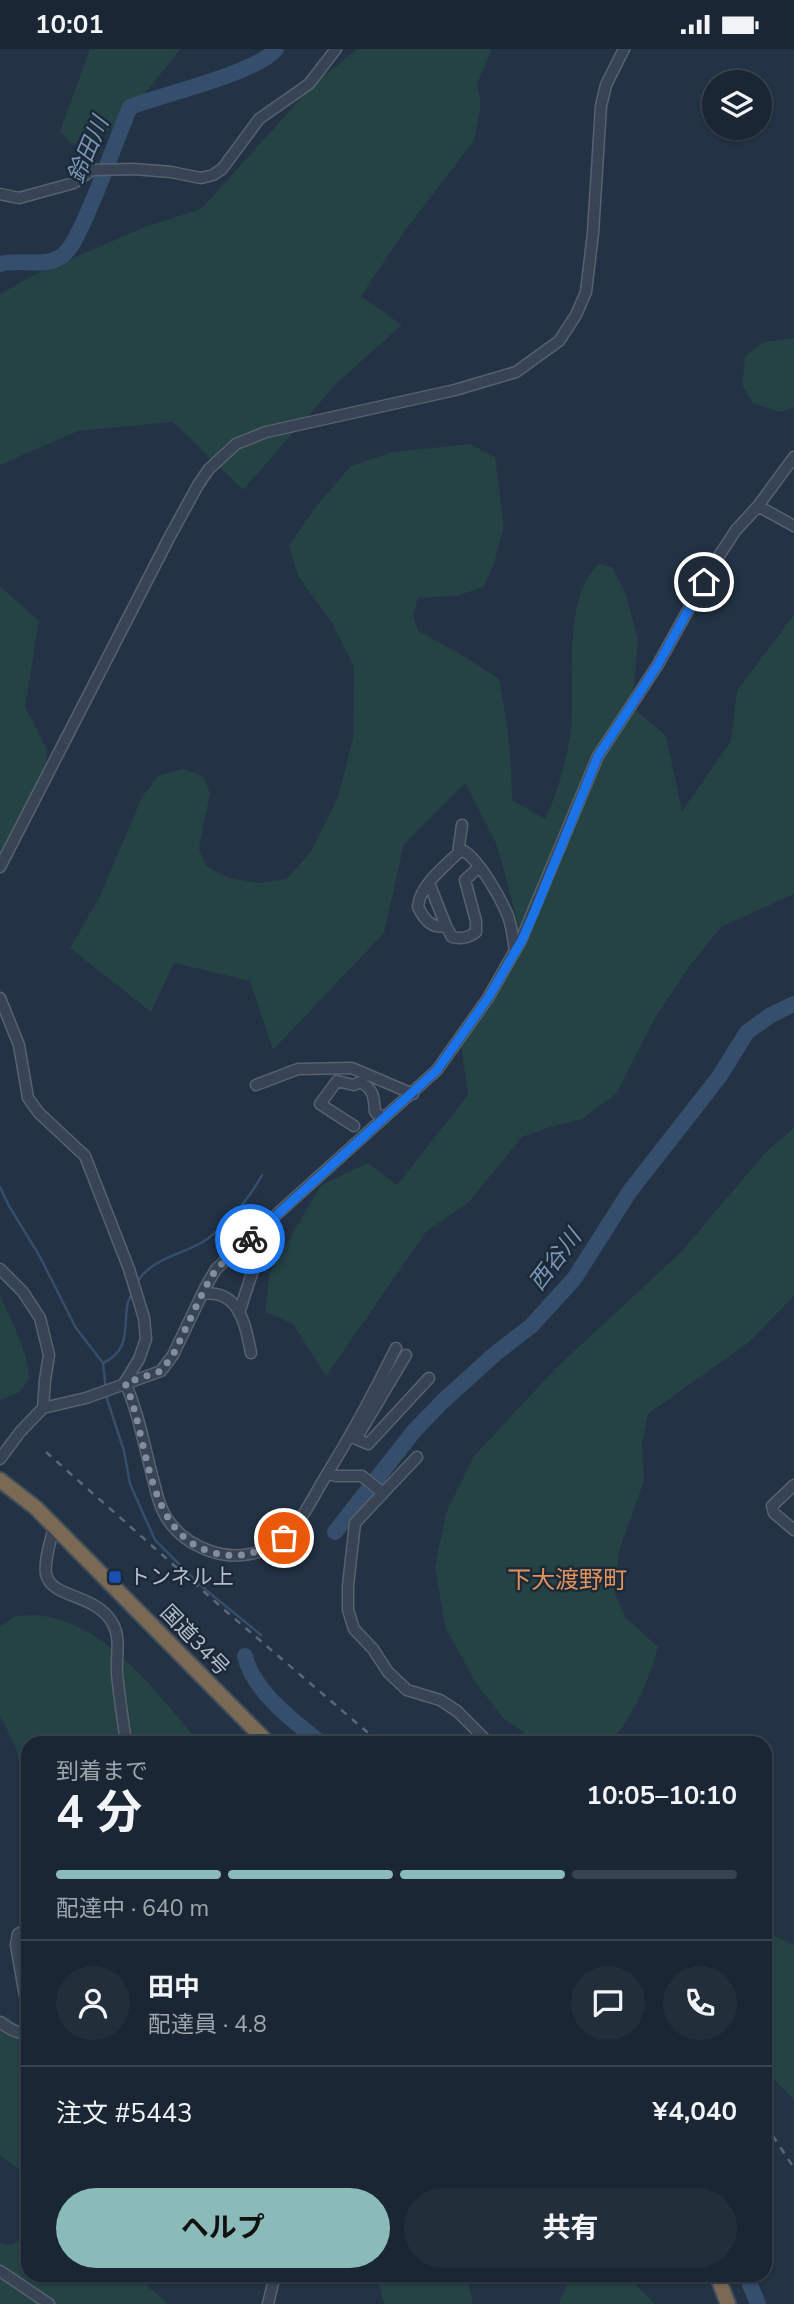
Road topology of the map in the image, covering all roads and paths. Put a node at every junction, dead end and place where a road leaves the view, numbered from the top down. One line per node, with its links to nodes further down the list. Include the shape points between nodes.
1 (336, 49): 3 (street, via 309,84 259,119 213,175 92,170 74,183 19,198)
2 (624, 49): 8 (street, via 601,106 586,292 559,341 516,372 456,390 266,432 236,444 220,458 198,485)
3 (0, 194)
4 (794, 457): 5 (street)
5 (758, 506): 6 (street); 14 (street, via 715,562 657,666 598,756)
6 (794, 526)
7 (462, 825): 9 (street)
8 (4, 852): 10 (street)
9 (458, 853): 11 (street, via 471,855); 12 (street)
10 (0, 867)
11 (479, 867): 13 (street, via 465,880 476,932 470,937 452,937); 14 (street, via 508,917)
12 (424, 887): 13 (street); 13 (street, via 418,907 430,924)
13 (446, 926)
14 (515, 950): 17 (street, via 488,998 437,1070)
15 (0, 998): 28 (street, via 19,1045 28,1098 85,1156 130,1269 146,1339)
16 (256, 1085): 17 (street, via 298,1069 352,1068)
17 (413, 1094): 18 (street)
18 (384, 1118): 19 (street, via 375,1112 369,1086 337,1081 320,1104); 20 (street)
19 (354, 1126)
20 (260, 1231): 22 (street, via 216,1269); 23 (street, via 266,1247 255,1264)
21 (0, 1269): 29 (street, via 23,1291 40,1318 49,1355)
22 (202, 1294): 23 (street, via 223,1294); 28 (street, via 161,1371)
23 (239, 1313): 25 (street)
24 (396, 1348): 30 (street)
25 (251, 1353)
26 (406, 1356): 30 (street)
27 (429, 1378): 30 (street, via 368,1444)
28 (125, 1383): 29 (street); 33 (street, via 167,1518 199,1548 242,1556 284,1538)
29 (43, 1408): 32 (street)
30 (353, 1437): 33 (street)
31 (417, 1457): 36 (street)
32 (0, 1459)
33 (328, 1473): 36 (street, via 362,1476)
34 (0, 1480): 37 (highway, 国道34号)
35 (794, 1485): 38 (street, via 772,1506)
36 (381, 1492): 41 (street, via 355,1523 348,1586 354,1629 407,1690 440,1700)
37 (54, 1526): 39 (street, via 46,1565 51,1585 101,1608 118,1635 117,1672); 40 (highway, 国道34号)
38 (794, 1530)
39 (125, 1736)
40 (261, 1736)
41 (482, 1736)
42 (21, 1933): 43 (street, via 16,1945)
43 (21, 1973)
44 (0, 2022): 45 (street)
45 (21, 2033)
46 (0, 2271): 49 (street)
47 (273, 2282): 50 (street)
48 (720, 2282): 51 (highway)
49 (49, 2304)
50 (268, 2304)
51 (728, 2304)

